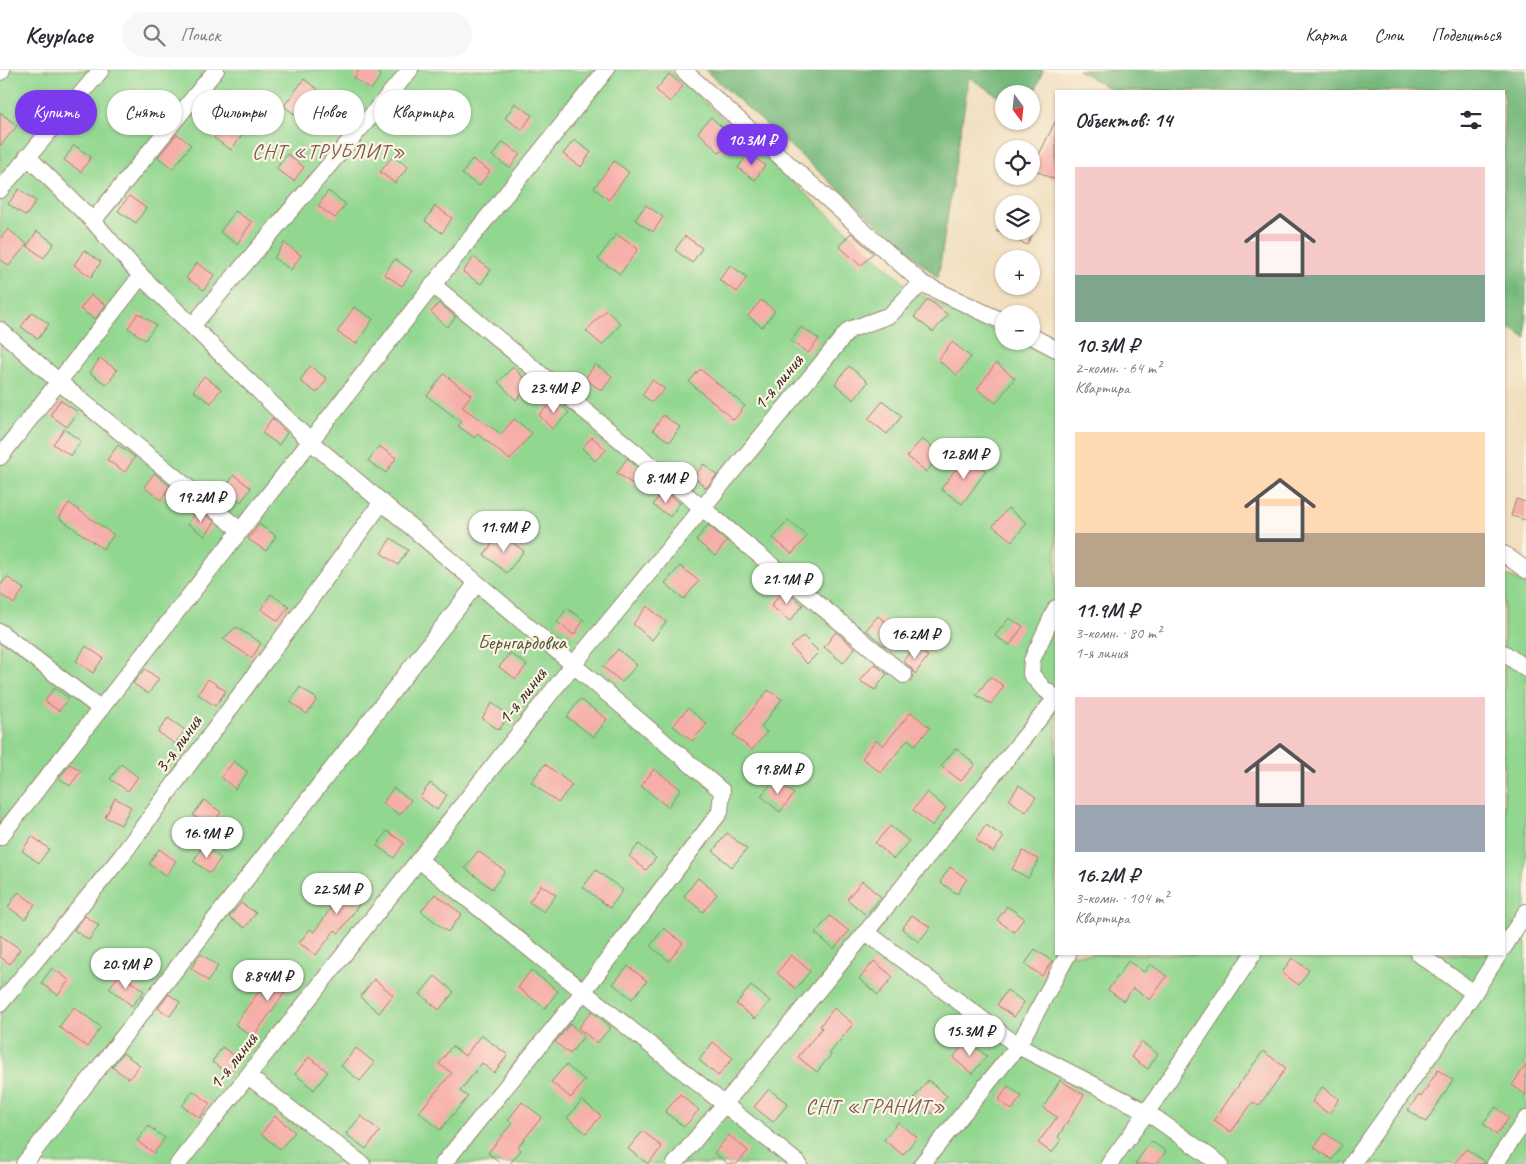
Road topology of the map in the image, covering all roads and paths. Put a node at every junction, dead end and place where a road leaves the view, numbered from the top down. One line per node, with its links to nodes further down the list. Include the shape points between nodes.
1 (101, 70): 6 (street)
2 (216, 70): 8 (street)
3 (410, 70): 13 (street)
4 (606, 70): 11 (street)
5 (683, 70): 10 (street)
6 (27, 156): 7 (street); 8 (street)
7 (0, 190)
8 (93, 220): 9 (street)
9 (141, 276): 13 (street); 17 (street)
10 (924, 284): 12 (street); 21 (street, 1-я линия, via 890,315 848,330)
11 (433, 285): 18 (street); 21 (street)
12 (995, 318)
13 (192, 326): 18 (street)
14 (0, 330): 17 (street)
15 (1040, 341): 16 (street)
16 (1055, 348)
17 (59, 382): 19 (street); 22 (street)
18 (311, 442): 20 (street); 22 (street)
19 (0, 456)
20 (382, 502): 25 (street); 46 (street, 3-я линия, via 120,858)
21 (702, 507): 29 (street, 1-я линия); 31 (street)
22 (241, 531): 34 (street)
23 (1505, 555): 24 (street)
24 (1526, 570)
25 (477, 583): 29 (street); 52 (street)
26 (1055, 610): 32 (street, via 1032,660 1031,674)
27 (0, 632): 34 (street)
28 (1505, 654): 30 (street)
29 (573, 665): 36 (street, 1-я линия); 44 (street, via 722,791 720,812)
30 (1526, 669)
31 (904, 675)
32 (1055, 697)
33 (1055, 699): 38 (street)
34 (101, 708): 35 (street)
35 (0, 837)
36 (419, 860): 44 (street); 48 (street, 1-я линия)
37 (1526, 912): 39 (street)
38 (866, 932): 47 (street); 49 (street)
39 (1505, 945)
40 (1067, 955): 47 (street)
41 (1252, 955): 50 (street)
42 (1420, 955): 45 (street)
43 (1498, 955): 45 (street)
44 (584, 991): 49 (street); 55 (street)
45 (1474, 993): 61 (street)
46 (0, 1004)
47 (1018, 1046): 50 (street); 58 (street)
48 (248, 1076): 53 (street, 1-я линия); 54 (street)
49 (725, 1104): 56 (street); 57 (street)
50 (1147, 1112): 59 (street); 60 (street)
51 (1526, 1119): 62 (street)
52 (24, 1164)
53 (178, 1164)
54 (362, 1164)
55 (443, 1164)
56 (674, 1164)
57 (799, 1164)
58 (922, 1164)
59 (1109, 1164)
60 (1220, 1164)
61 (1352, 1164)
62 (1495, 1164)

